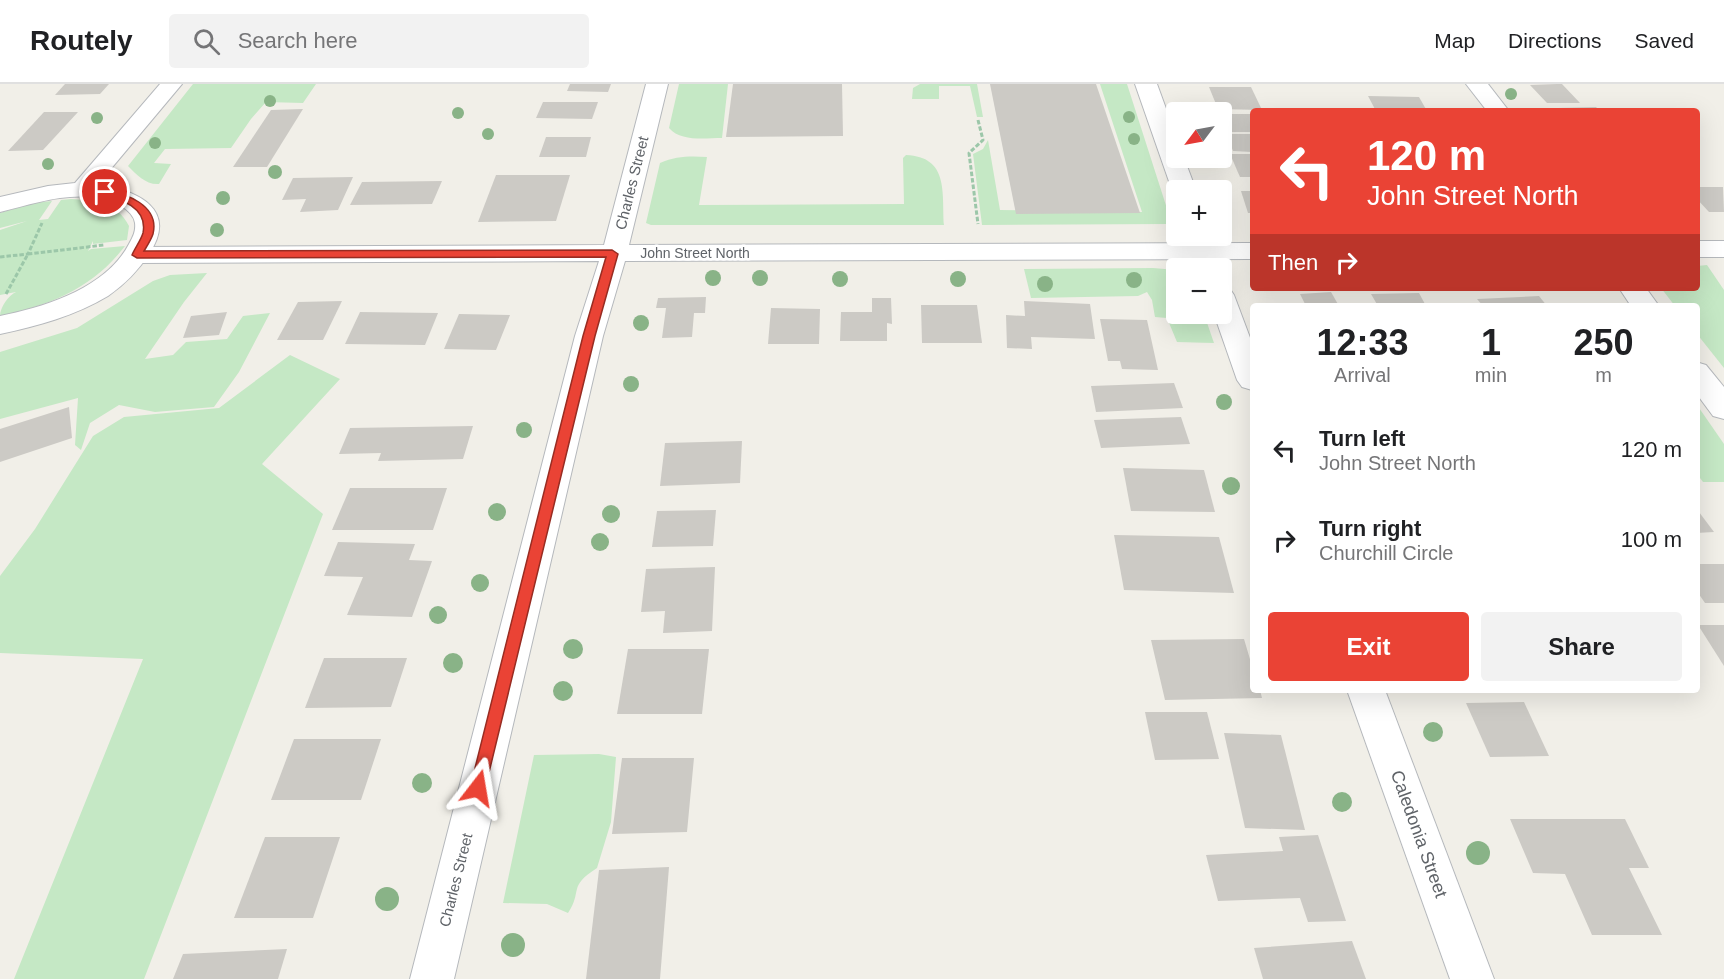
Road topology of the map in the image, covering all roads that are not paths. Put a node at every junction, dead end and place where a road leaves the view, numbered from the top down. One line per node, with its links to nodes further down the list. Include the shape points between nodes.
1 (171, 84): 7 (street)
2 (657, 84): 14 (street, Charles Street, via 622,228)
3 (1146, 84): 6 (street)
4 (1478, 84): 5 (street)
5 (1496, 108)
6 (1180, 180)
7 (81, 190): 8 (street, via 26,197); 9 (street, via 125,197 139,206 147,218 148,233)
8 (0, 205)
9 (125, 249): 14 (street, John Street North); 16 (street, via 124,270 88,295 62,308)
10 (1700, 249): 11 (street)
11 (1724, 249)
12 (1250, 251): 13 (street, John Street North)
13 (1206, 252): 14 (street, John Street North)
14 (612, 254): 21 (street, Charles Street)
15 (1232, 324): 17 (street)
16 (0, 325)
17 (1250, 375)
18 (1700, 377): 19 (street)
19 (1724, 408)
20 (1367, 693): 22 (street, Caledonia Street)
21 (432, 979)
22 (1472, 979)

